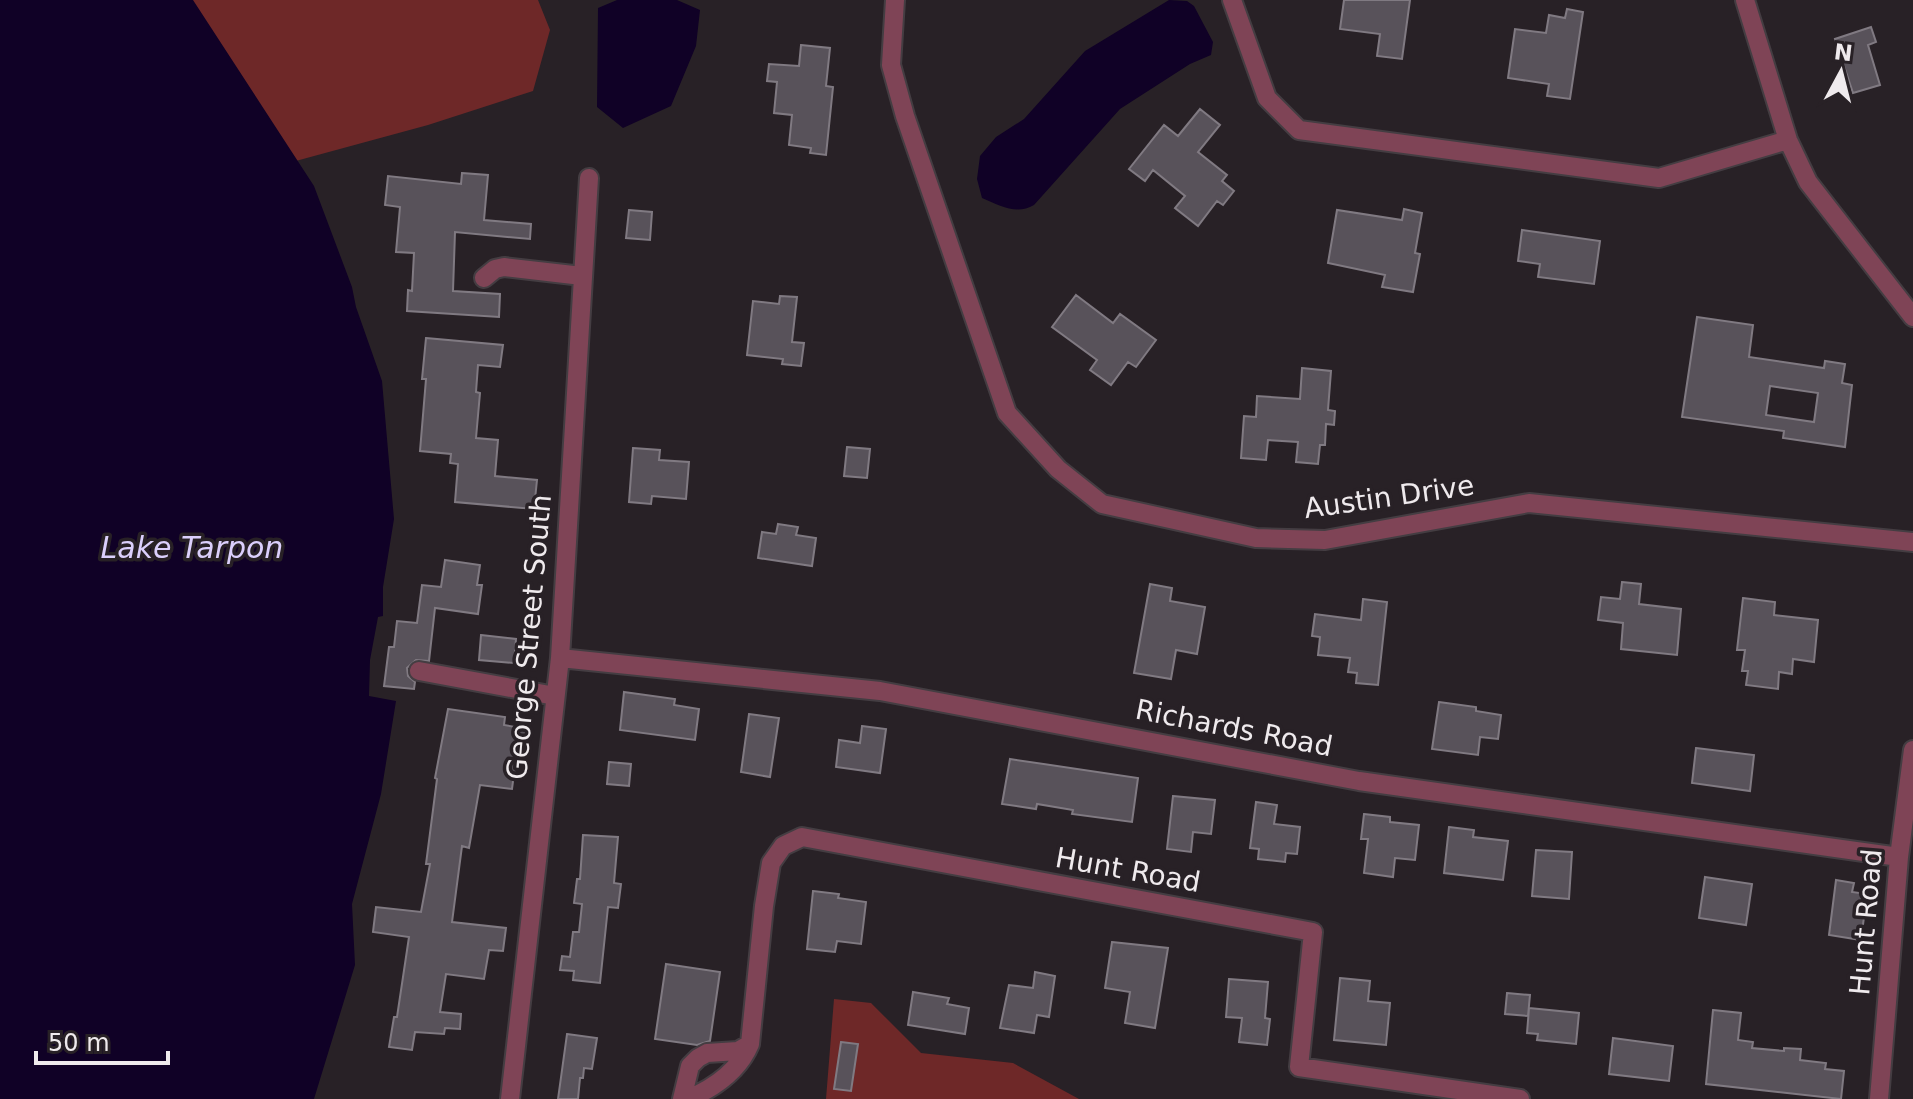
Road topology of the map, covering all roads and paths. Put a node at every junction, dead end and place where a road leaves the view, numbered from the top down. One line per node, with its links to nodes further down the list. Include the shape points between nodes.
1 (895, 0): 9 (street, Austin Drive, via 891,65 1007,413 1058,469 1102,504 1256,538 1325,540 1529,503)
2 (1232, 0): 4 (street, via 1267,98 1299,130 1659,178)
3 (1745, 0): 4 (street)
4 (1788, 140): 8 (street, via 1808,182)
5 (589, 178): 6 (street, George Street South)
6 (582, 276): 7 (street, via 504,267); 10 (street, George Street South)
7 (484, 278)
8 (1913, 317)
9 (1913, 542)
10 (560, 658): 12 (street, George Street South); 15 (street, Richards Road, via 880,691 1359,781)
11 (419, 671): 12 (street)
12 (555, 696): 17 (street, George Street South)
13 (1913, 750): 14 (street, Hunt Road)
14 (1910, 804): 15 (street, Hunt Road)
15 (1899, 857): 20 (street, Hunt Road)
16 (750, 1044): 18 (street, via 733,1070); 18 (street, via 698,1058 690,1066); 19 (street, Hunt Road, via 771,863 783,846 802,837 1313,932 1299,1067)
17 (510, 1099)
18 (685, 1099)
19 (1520, 1099)
20 (1879, 1099)

